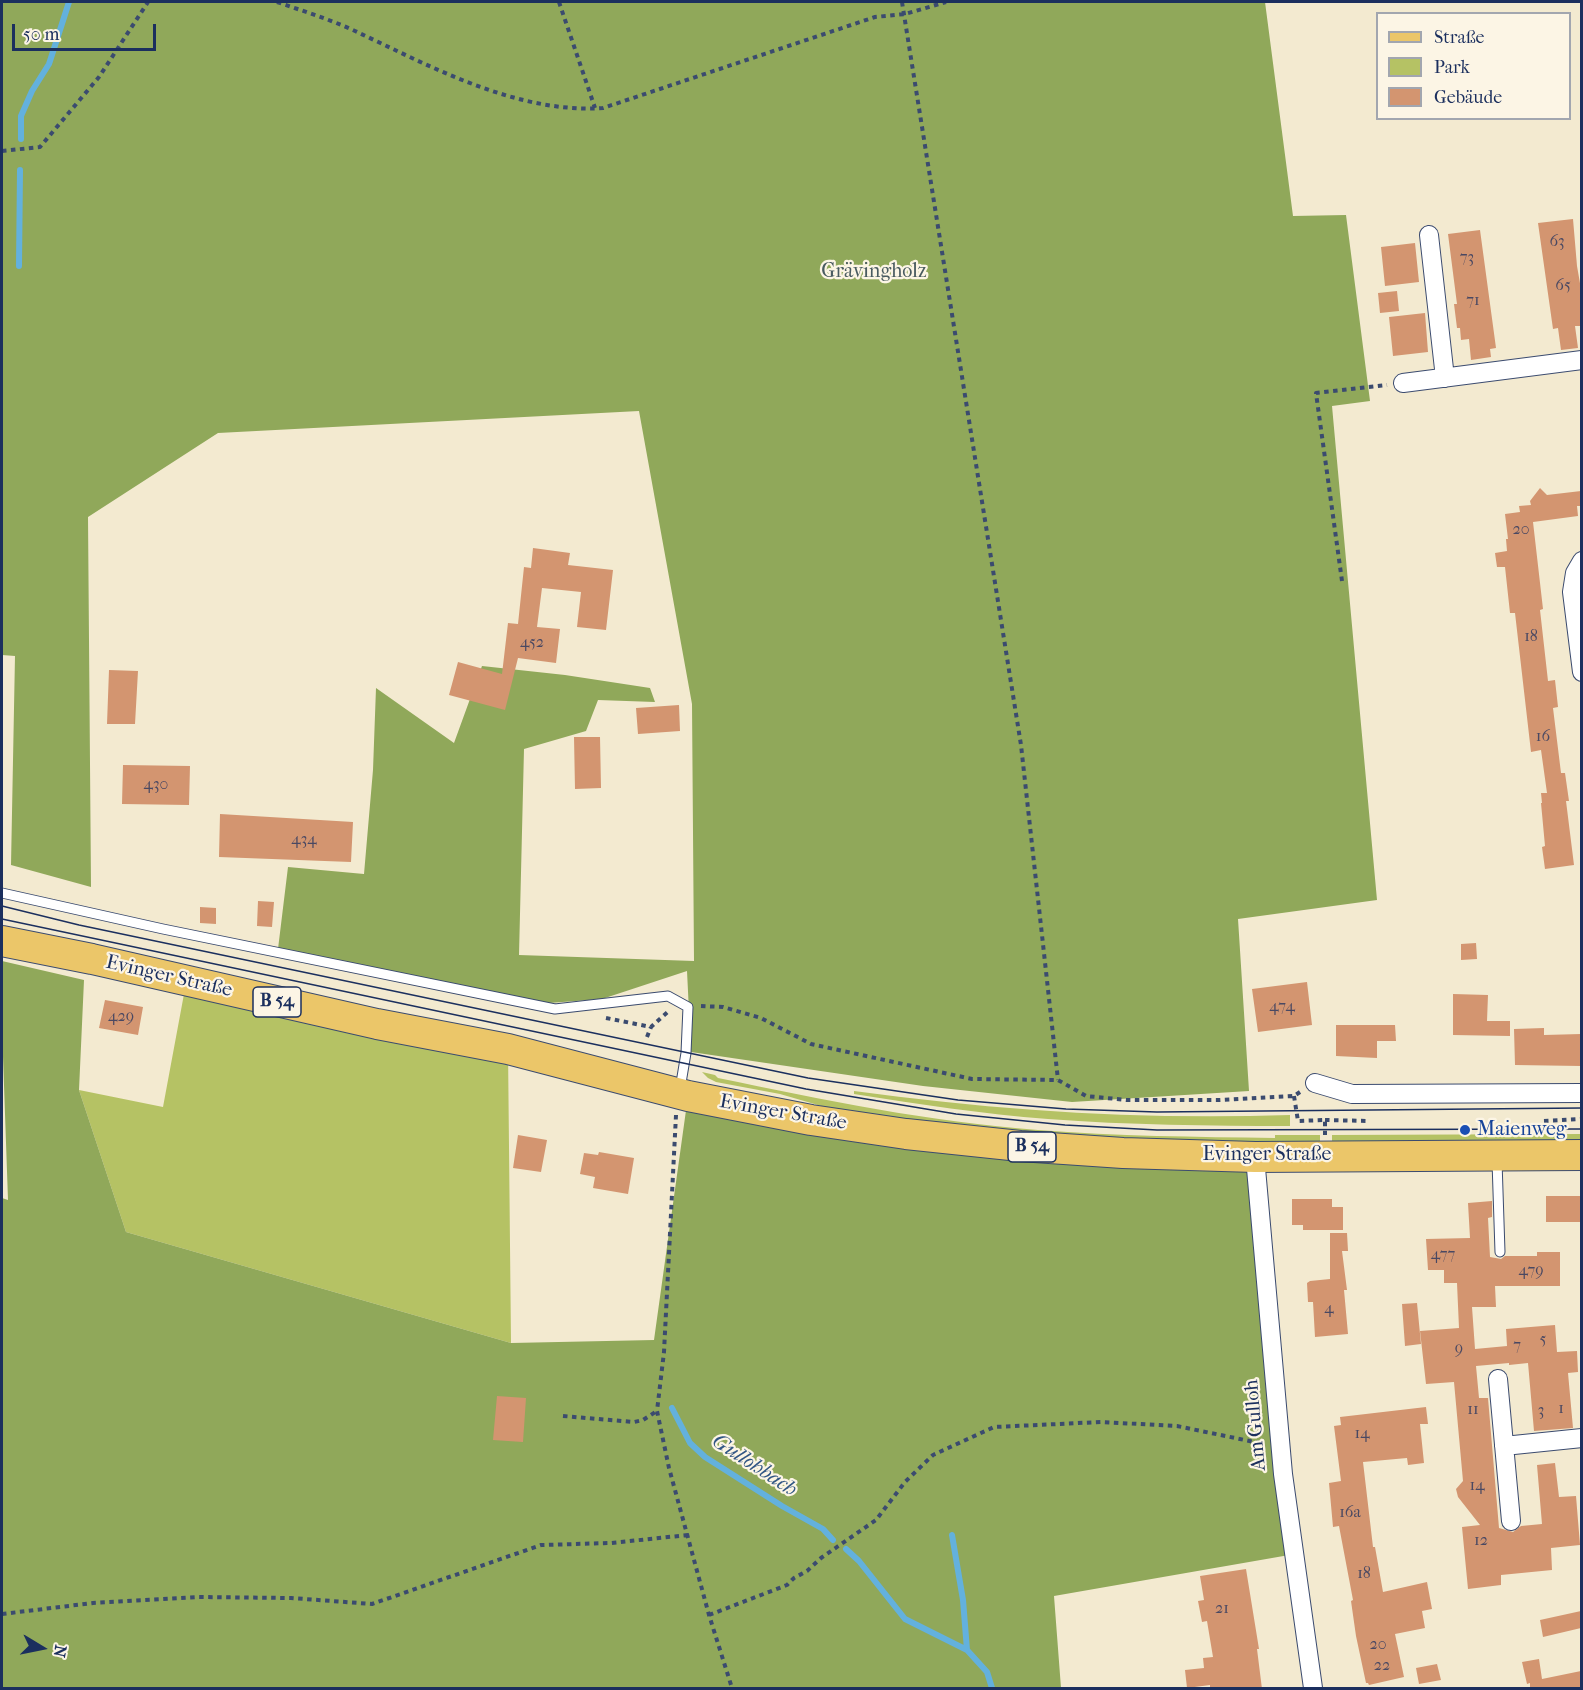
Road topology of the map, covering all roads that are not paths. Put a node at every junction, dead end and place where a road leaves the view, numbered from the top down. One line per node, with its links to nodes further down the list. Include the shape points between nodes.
1 (1429, 234): 3 (street)
2 (1581, 360): 3 (street)
3 (1445, 378): 4 (street)
4 (1403, 383)
5 (1581, 561): 6 (street, via 1572,592)
6 (1581, 672)
7 (2, 893): 11 (lane, via 555,1009 668,996 688,1007 686,1053)
8 (2, 941): 11 (main road, Evinger Straße / B 54, via 508,1049)
9 (1315, 1083): 10 (street, via 1352,1094)
10 (1581, 1093)
11 (678, 1094): 14 (main road, Evinger Straße / B 54, via 811,1120 977,1142 1123,1153)
12 (1497, 1155): 13 (main road, Evinger Straße / B 54); 14 (main road, Evinger Straße / B 54); 15 (lane)
13 (1581, 1155)
14 (1255, 1157): 20 (street, Am Gulloh, via 1281,1448)
15 (1500, 1252)
16 (1498, 1379): 18 (street)
17 (1581, 1438): 18 (street)
18 (1504, 1446): 19 (street)
19 (1511, 1521)
20 (1313, 1689)

